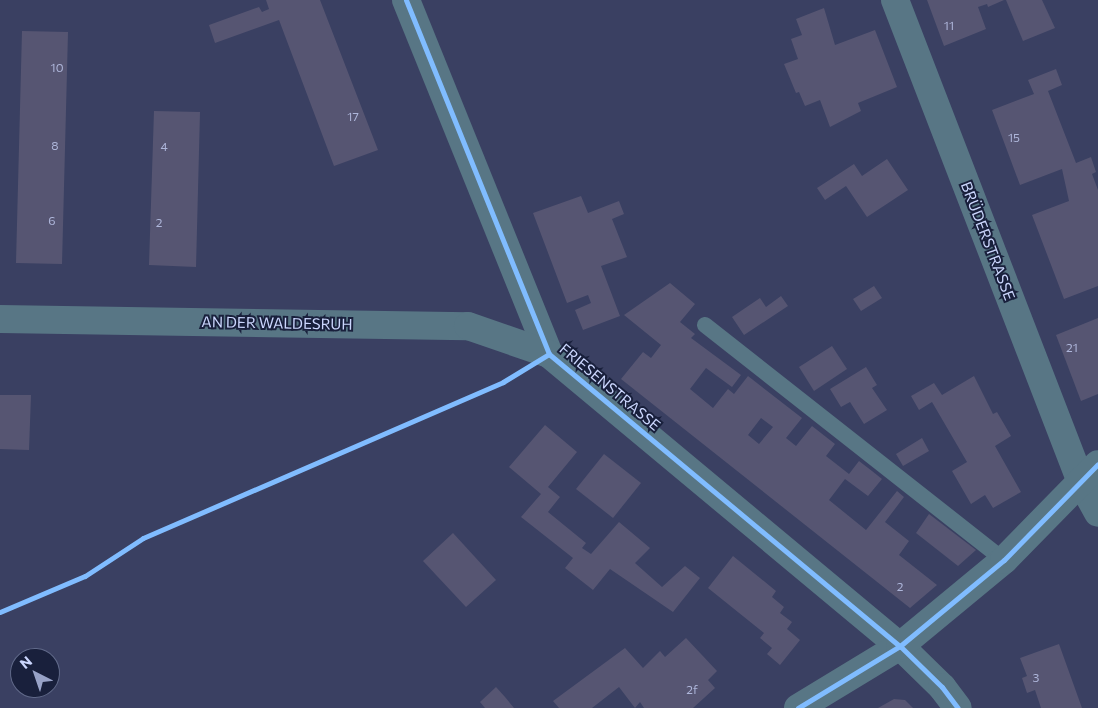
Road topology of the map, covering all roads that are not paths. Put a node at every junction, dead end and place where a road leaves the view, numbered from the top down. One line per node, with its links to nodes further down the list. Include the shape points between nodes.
1 (406, 0): 5 (street, FRIESENSTRASSE)
2 (896, 0): 6 (street, BRÜDERSTRASSE)
3 (0, 319): 5 (street, AN DER WALDESRUH, via 468,326)
4 (705, 326): 8 (lane)
5 (549, 354): 9 (street, FRIESENSTRASSE)
6 (1089, 473): 7 (street, BRÜDERSTRASSE); 8 (street)
7 (1098, 513)
8 (1004, 560): 9 (street)
9 (900, 646): 10 (street); 11 (street, FRIESENSTRASSE)
10 (798, 708)
11 (958, 708)

